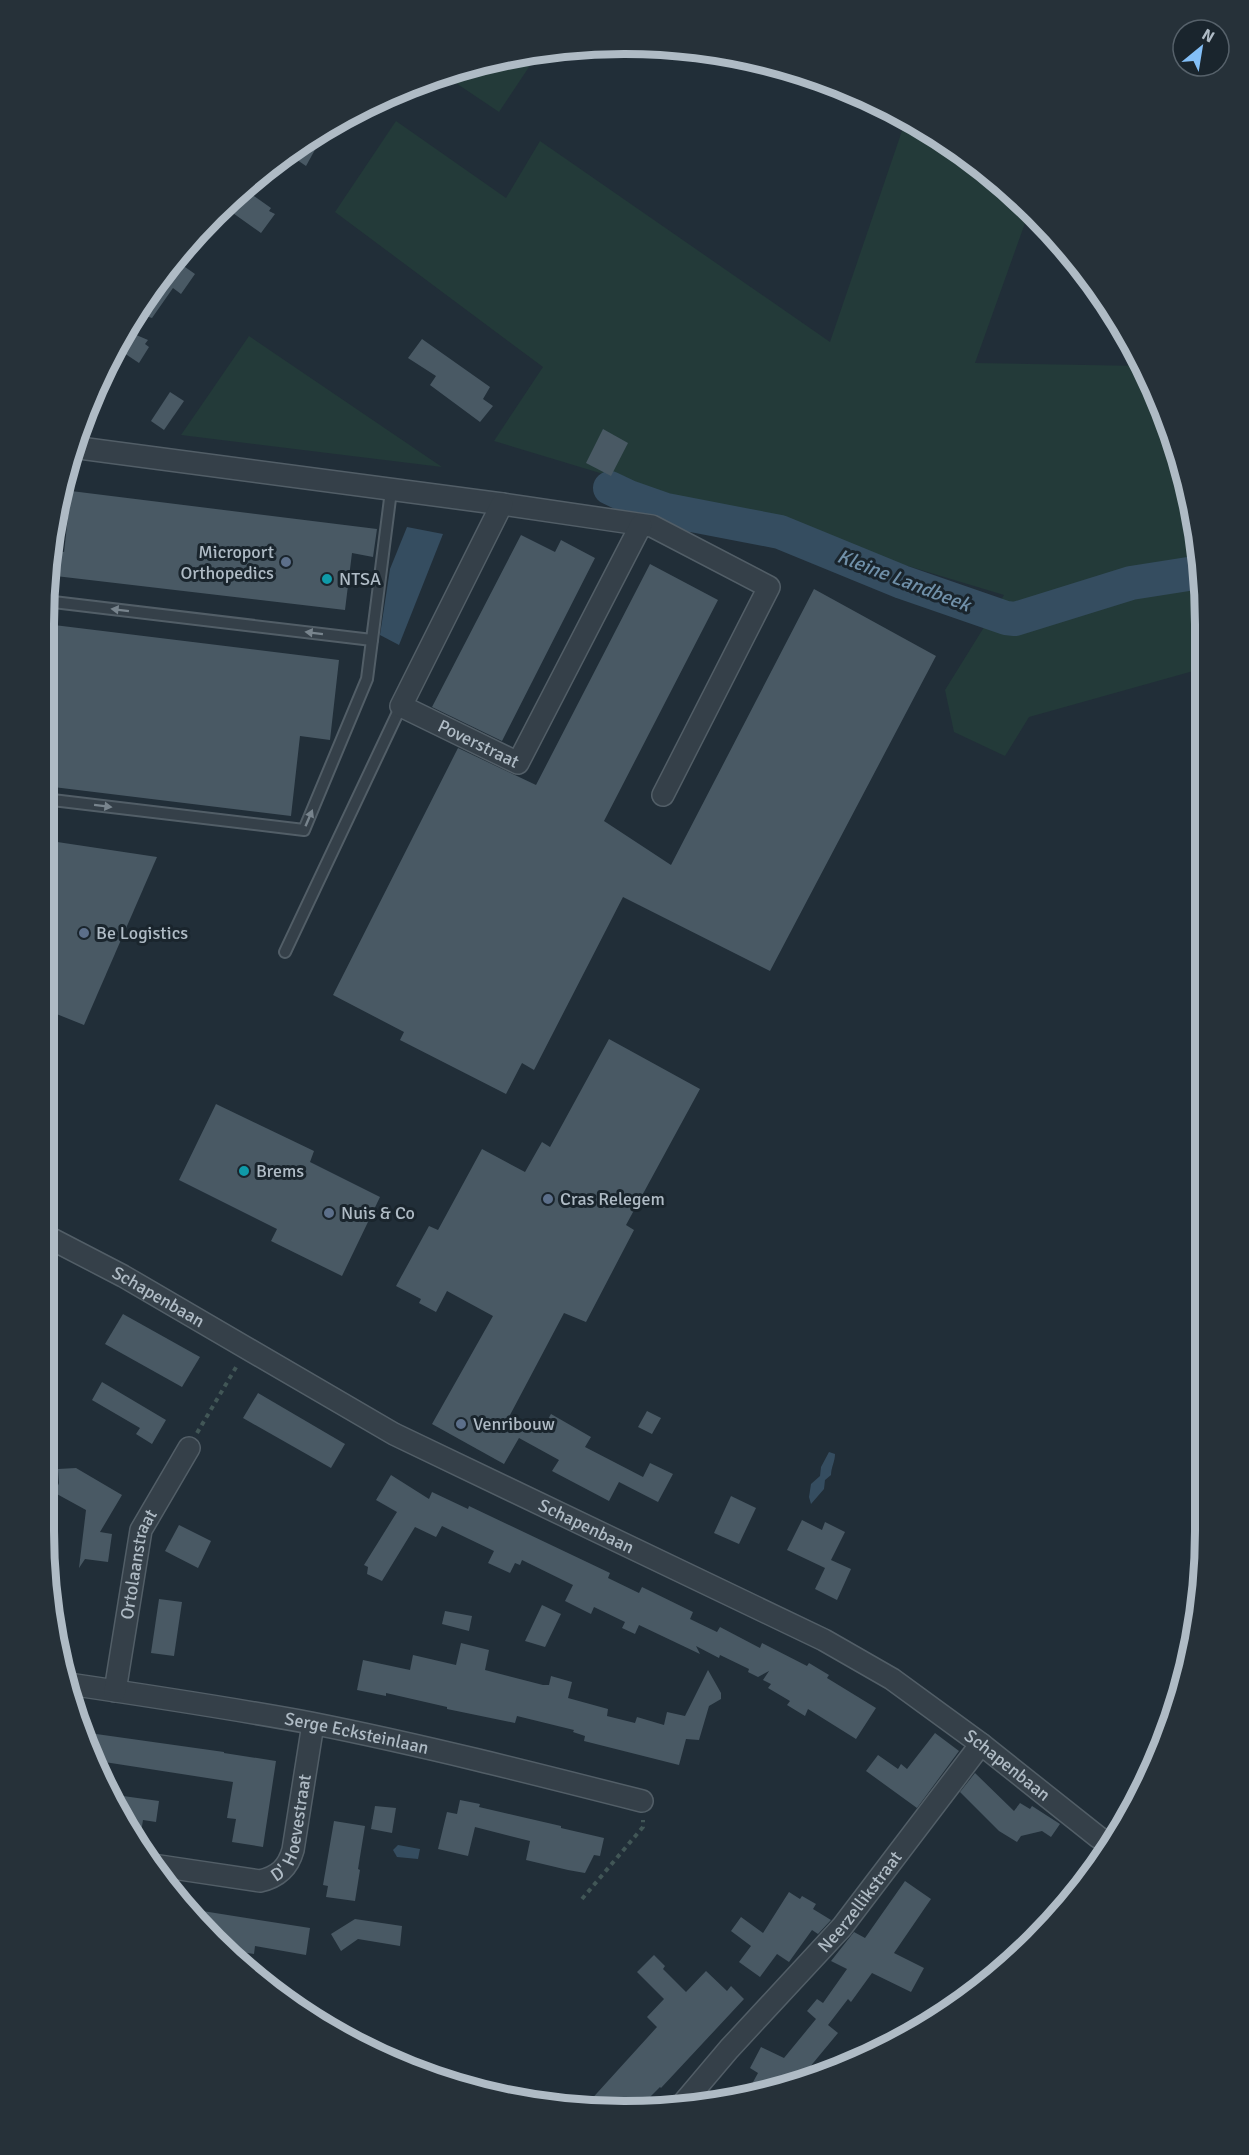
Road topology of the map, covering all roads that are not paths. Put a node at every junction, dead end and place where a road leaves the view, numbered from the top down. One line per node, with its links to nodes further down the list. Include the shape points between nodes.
1 (82, 448): 2 (street)
2 (391, 491): 3 (street); 6 (lane)
3 (502, 504): 4 (street); 7 (street)
4 (641, 525): 7 (street, Poverstraat, via 518,763); 8 (street, via 651,526 769,587)
5 (55, 602): 6 (lane, one-way to 5)
6 (372, 640): 9 (lane, one-way to 6, via 304,830 367,679)
7 (401, 706): 10 (lane)
8 (663, 795)
9 (54, 800)
10 (285, 952)
11 (54, 1240): 16 (street, Schapenbaan, via 123,1276 394,1434 824,1640 892,1679)
12 (189, 1448): 14 (street, Ortolaanstraat, via 141,1530)
13 (75, 1685): 14 (street, Serge Ecksteinlaan)
14 (116, 1691): 15 (street, Serge Ecksteinlaan)
15 (313, 1724): 17 (street, Serge Ecksteinlaan, via 493,1763); 19 (street, D' Hoevestraat, via 293,1850 281,1872 260,1881)
16 (981, 1744): 18 (street, Schapenbaan); 20 (street, Neerzellikstraat, via 842,1927)
17 (642, 1801)
18 (1103, 1840)
19 (164, 1867)
20 (688, 2097)

